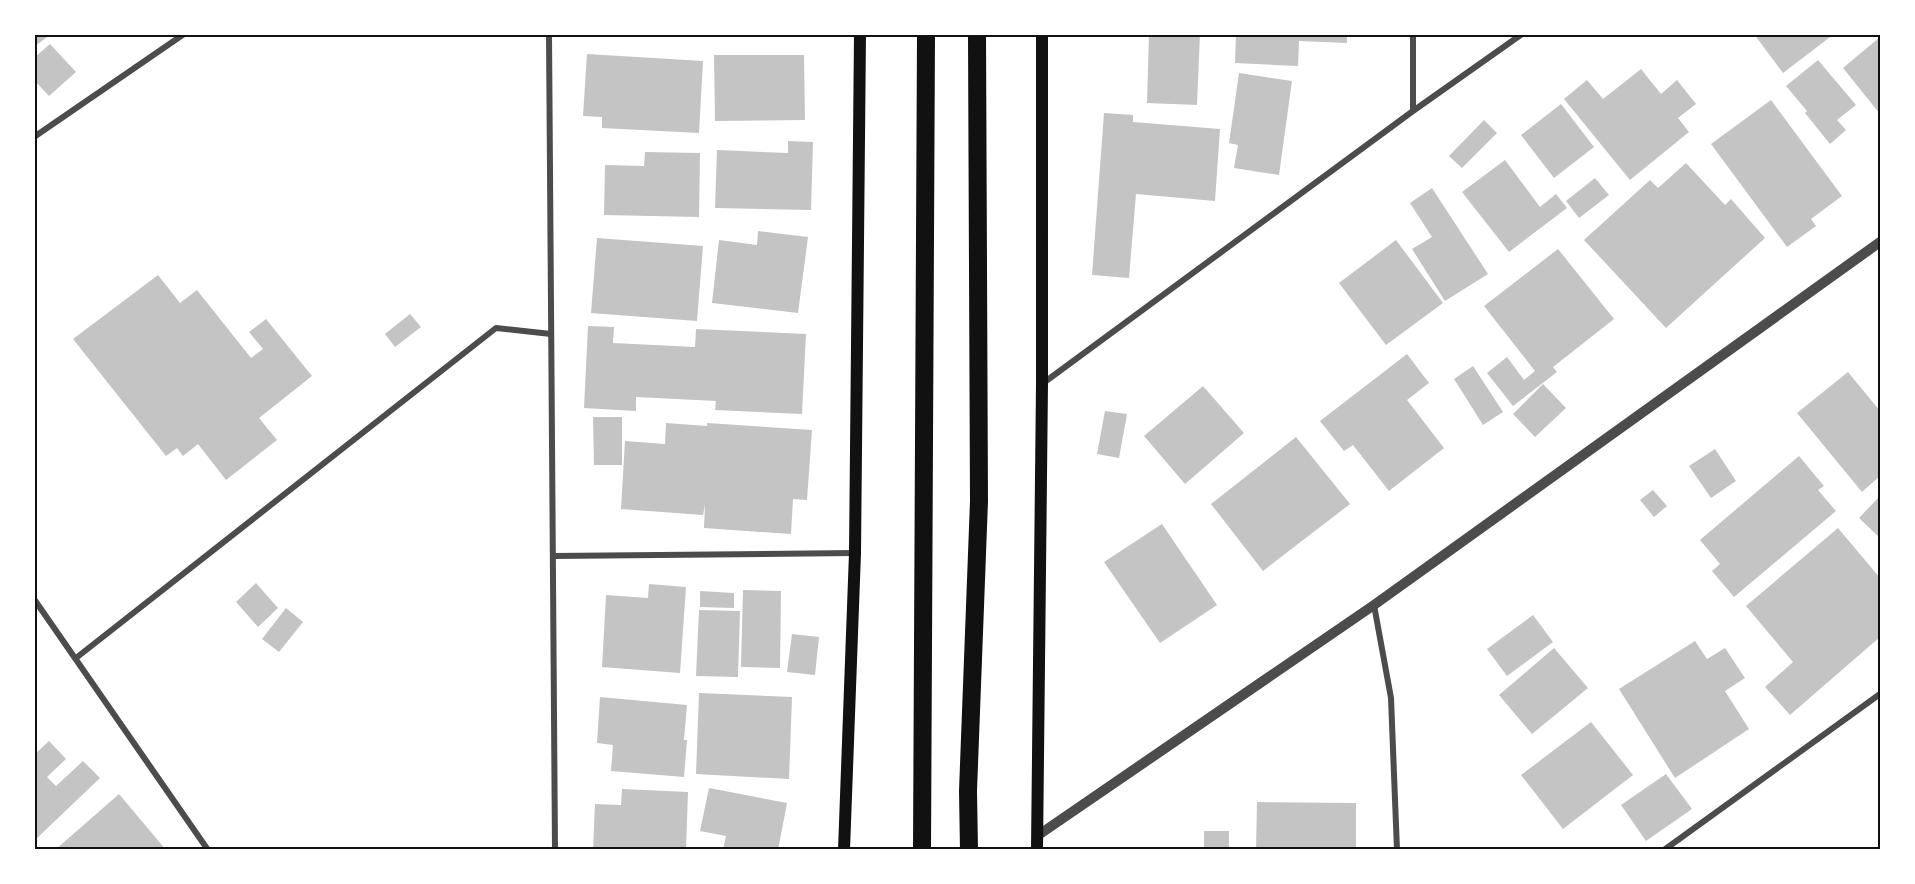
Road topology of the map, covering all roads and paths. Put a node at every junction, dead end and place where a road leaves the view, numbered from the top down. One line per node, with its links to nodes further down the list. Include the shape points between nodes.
1 (184, 34): 10 (street)
2 (549, 34): 12 (street)
3 (860, 34): 14 (main road)
4 (926, 34): 24 (highway)
5 (977, 34): 25 (highway, via 979,501)
6 (1042, 34): 13 (main road)
7 (1413, 34): 9 (street)
8 (1522, 34): 9 (street)
9 (1413, 111): 13 (street)
10 (34, 137)
11 (1881, 242): 17 (street)
12 (551, 334): 15 (street); 18 (street, via 496,328)
13 (1042, 384): 20 (main road)
14 (855, 553): 15 (street); 23 (main road)
15 (553, 556): 22 (street)
16 (34, 599): 18 (street)
17 (1374, 605): 20 (street); 27 (street, via 1390,698)
18 (76, 658): 21 (street)
19 (1881, 694): 28 (street)
20 (1037, 836): 26 (main road)
21 (208, 849)
22 (555, 849)
23 (844, 849)
24 (922, 849)
25 (969, 849)
26 (1037, 849)
27 (1397, 849)
28 (1664, 849)

